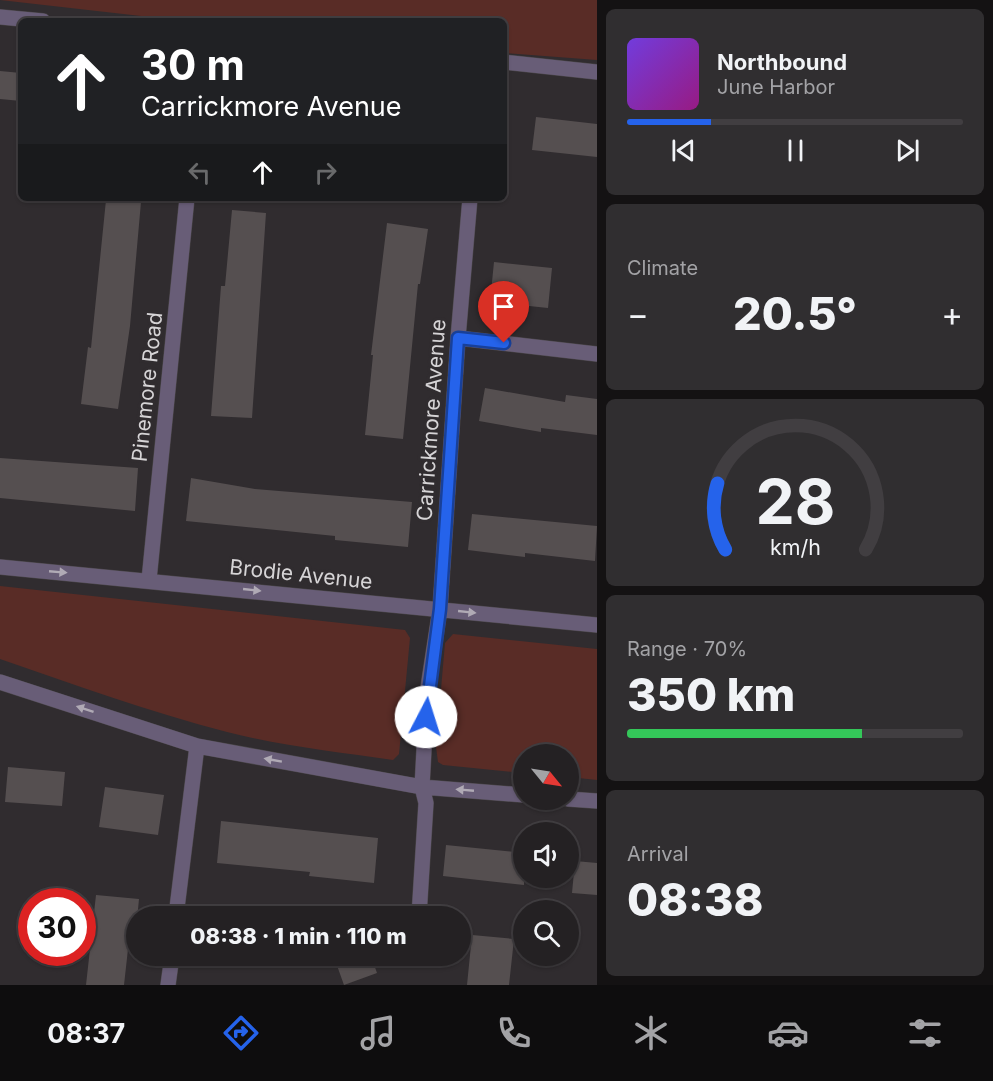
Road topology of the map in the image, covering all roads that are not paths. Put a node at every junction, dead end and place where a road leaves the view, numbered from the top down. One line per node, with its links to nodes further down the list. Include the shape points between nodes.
1 (0, 17): 2 (street)
2 (18, 19)
3 (507, 62): 4 (street)
4 (597, 72)
5 (187, 201): 10 (street, Pinemore Road)
6 (470, 201): 7 (street, Carrickmore Avenue)
7 (458, 338): 8 (street); 11 (street, Carrickmore Avenue)
8 (597, 354)
9 (0, 567): 10 (street, Brodie Avenue, one-way to 10)
10 (149, 580): 11 (street, Brodie Avenue, one-way to 11)
11 (440, 609): 12 (street, Brodie Avenue, one-way to 12); 15 (street, Carrickmore Avenue, via 428,694)
12 (597, 626)
13 (0, 682): 14 (street, one-way to 13)
14 (197, 746): 15 (street, one-way to 14); 19 (street)
15 (422, 787): 16 (street, one-way to 15); 20 (street, Carrickmore Avenue, via 426,803)
16 (513, 794)
17 (579, 800): 18 (street)
18 (597, 801)
19 (177, 906)
20 (419, 906)
21 (171, 966): 22 (street)
22 (168, 985)

